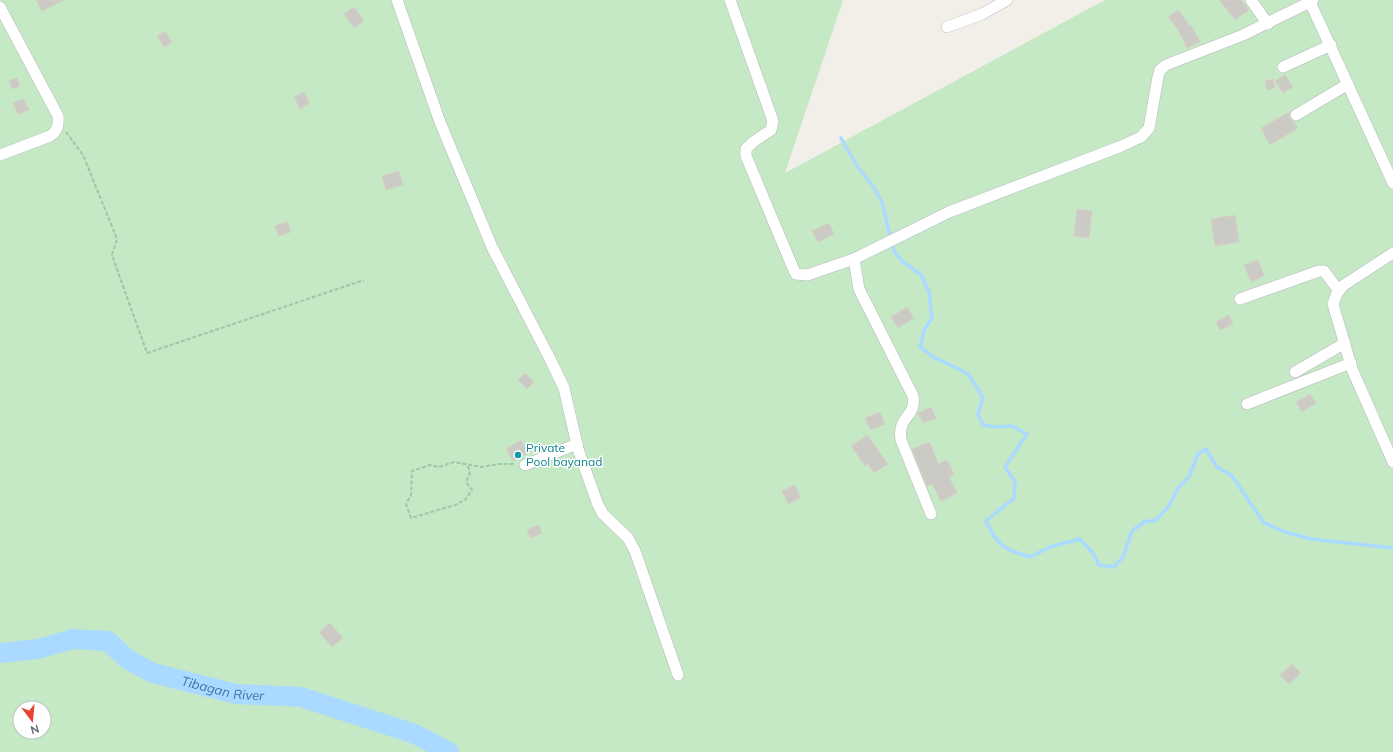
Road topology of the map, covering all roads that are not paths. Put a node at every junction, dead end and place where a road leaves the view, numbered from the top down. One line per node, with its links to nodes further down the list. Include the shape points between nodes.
1 (397, 0): 23 (street, via 440,122 492,247 564,388)
2 (730, 0): 16 (street, via 773,121 771,130 746,149 746,156 793,268 796,274 807,275)
3 (1007, 0): 8 (street, via 982,14)
4 (1251, 0): 7 (street)
5 (1312, 1): 7 (street); 9 (street)
6 (0, 7): 13 (street, via 58,116 59,123 56,132 50,136)
7 (1268, 24): 16 (street, via 1166,65 1160,70 1149,128 1141,137 949,212)
8 (947, 27)
9 (1331, 46): 10 (street); 11 (street)
10 (1283, 67)
11 (1348, 84): 12 (street); 14 (street)
12 (1296, 115)
13 (0, 156)
14 (1393, 183)
15 (1393, 253): 17 (street, via 1344,285)
16 (854, 259): 26 (street, via 859,289 913,396 912,411 900,426 900,440)
17 (1339, 291): 18 (street, via 1324,271 1320,271); 19 (street, via 1334,304)
18 (1240, 298)
19 (1345, 343): 20 (street); 21 (street)
20 (1350, 363): 22 (street); 24 (street)
21 (1295, 372)
22 (1247, 404)
23 (577, 444): 25 (street); 27 (street, via 598,505 603,514 628,538 635,551)
24 (1393, 462)
25 (524, 464)
26 (931, 514)
27 (678, 675)

